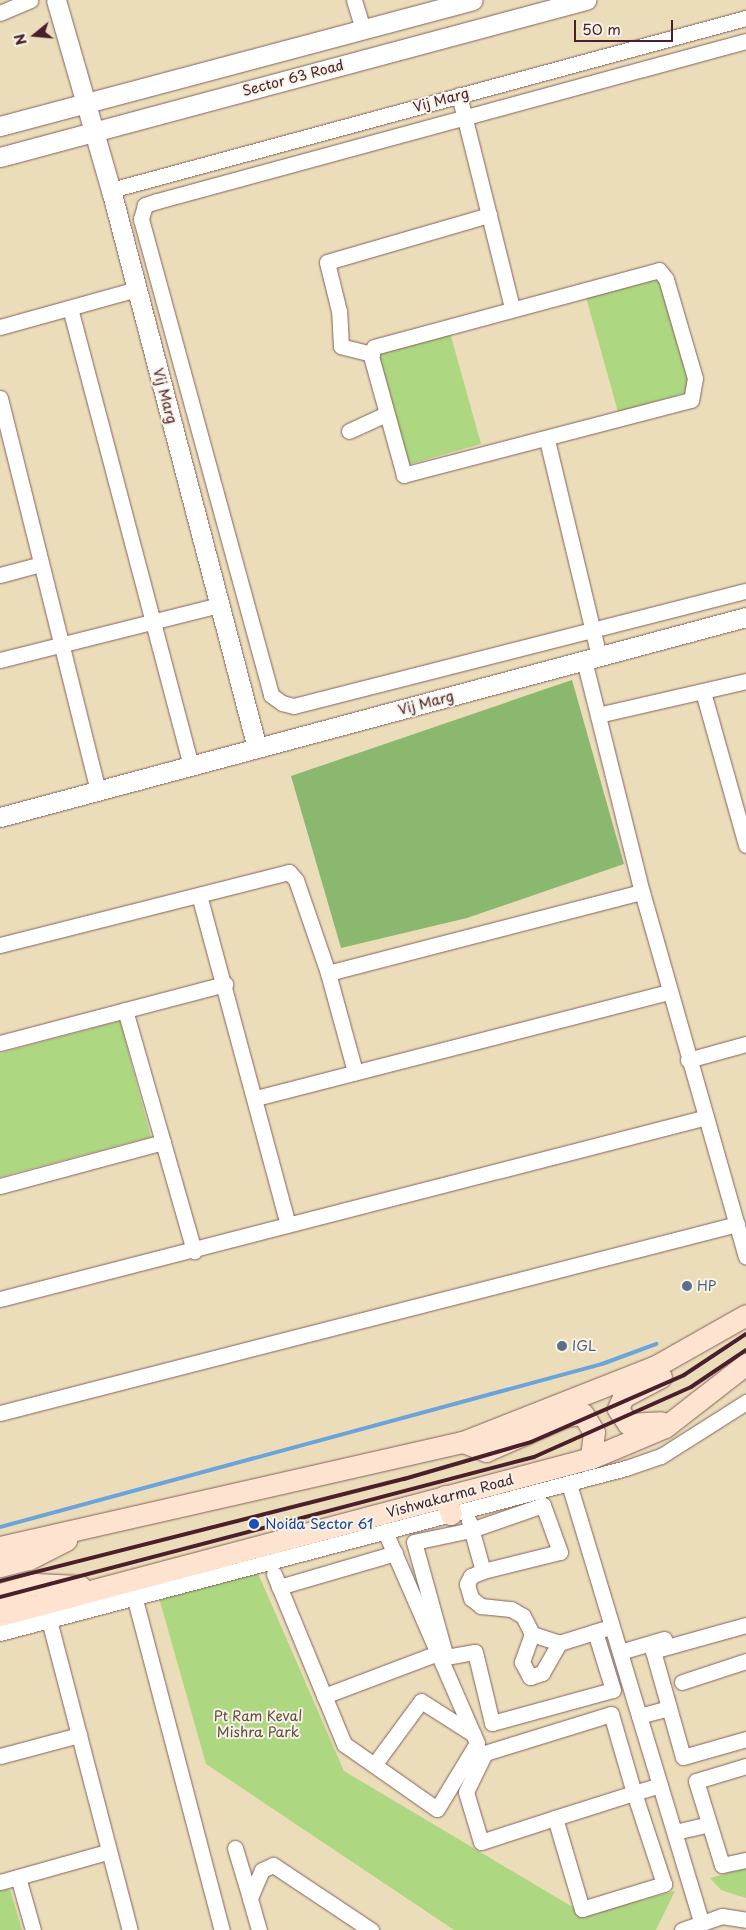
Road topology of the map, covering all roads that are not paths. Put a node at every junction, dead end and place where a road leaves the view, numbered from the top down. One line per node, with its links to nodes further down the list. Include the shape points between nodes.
1 (30, 0): 6 (street)
2 (56, 0): 11 (street)
3 (354, 0): 8 (street)
4 (473, 0): 8 (street, Sector 63 Road)
5 (586, 0): 14 (street, Sector 63 Road)
6 (0, 13)
7 (746, 18): 10 (street, Vij Marg)
8 (363, 30): 11 (street, Sector 63 Road)
9 (746, 41): 12 (street)
10 (459, 95): 12 (street); 16 (street, Vij Marg)
11 (84, 105): 13 (street, Sector 63 Road); 14 (street)
12 (465, 118): 17 (street); 33 (street, via 157,200 145,205 141,219 271,694 294,706)
13 (0, 126)
14 (92, 132): 15 (street, Sector 63 Road); 16 (street)
15 (0, 157)
16 (111, 190): 18 (street, Vij Marg)
17 (489, 215): 19 (street); 22 (street, via 327,262 339,311 341,346)
18 (137, 289): 20 (street); 30 (street, Vij Marg)
19 (512, 307): 22 (street, via 379,344); 26 (street, via 659,270 666,279 695,378 695,393 685,404)
20 (70, 308): 21 (street); 32 (street)
21 (0, 327)
22 (372, 354): 24 (street)
23 (0, 398): 27 (street)
24 (386, 414): 25 (street); 26 (street, via 400,465 408,477)
25 (350, 431)
26 (547, 440): 33 (street)
27 (41, 564): 28 (street); 34 (street)
28 (0, 575)
29 (746, 591): 33 (street)
30 (219, 605): 32 (street); 40 (street, Vij Marg)
31 (746, 617): 35 (street, Vij Marg)
32 (154, 623): 34 (street); 41 (street)
33 (594, 629): 35 (street)
34 (61, 645): 36 (street); 43 (street)
35 (591, 659): 39 (street); 40 (street, Vij Marg)
36 (0, 660)
37 (746, 681): 38 (street)
38 (703, 692): 39 (street); 42 (street)
39 (598, 714): 46 (street)
40 (257, 748): 41 (street)
41 (192, 766): 43 (street)
42 (739, 789): 45 (street)
43 (98, 791): 44 (street)
44 (0, 817)
45 (746, 846)
46 (642, 892): 49 (street); 51 (street)
47 (199, 895): 48 (street); 49 (street, via 289,872 296,880); 50 (street)
48 (0, 944)
49 (328, 973): 56 (street)
50 (225, 984): 52 (street); 57 (street)
51 (669, 992): 55 (street); 56 (street)
52 (125, 1010): 53 (street); 59 (street)
53 (0, 1043)
54 (746, 1044): 55 (street)
55 (688, 1060): 58 (street)
56 (355, 1072): 57 (street)
57 (256, 1098): 61 (street)
58 (703, 1118): 61 (street); 62 (street)
59 (163, 1142): 60 (street); 64 (street)
60 (0, 1186)
61 (288, 1224): 64 (street)
62 (737, 1224): 63 (street); 71 (street)
63 (744, 1240): 65 (street)
64 (194, 1251): 66 (street)
65 (746, 1256)
66 (0, 1299)
67 (746, 1315): 68 (main road)
68 (679, 1353): 72 (main road, via 674,1370 623,1397 618,1409 628,1424); 73 (main road)
69 (746, 1364): 72 (main road, Vishwakarma Road)
70 (746, 1402): 75 (street, via 662,1456)
71 (0, 1413)
72 (669, 1424): 74 (main road, Vishwakarma Road)
73 (463, 1442): 74 (main road, via 486,1451 566,1416 583,1414 594,1432); 77 (main road)
74 (591, 1458): 76 (main road, Vishwakarma Road)
75 (569, 1484): 76 (street); 91 (street)
76 (455, 1507): 78 (street); 79 (street); 85 (main road, Vishwakarma Road)
77 (105, 1522): 80 (main road); 82 (main road, via 29,1559)
78 (471, 1530): 83 (street); 83 (street, via 544,1505 560,1552); 92 (street, via 414,1542 446,1657 474,1652 492,1723 613,1690)
79 (385, 1531): 81 (street); 85 (street)
80 (0, 1547)
81 (395, 1553): 97 (street); 100 (street, via 276,1581)
82 (0, 1566)
83 (483, 1571): 94 (street, via 471,1576 467,1584 471,1598 482,1606 517,1612)
84 (102, 1586): 85 (main road, Vishwakarma Road); 86 (main road, via 34,1584); 87 (main road)
85 (132, 1588): 89 (street); 124 (street)
86 (0, 1594)
87 (0, 1615)
88 (746, 1616): 96 (street)
89 (49, 1620): 93 (street); 104 (street)
90 (746, 1625): 101 (street, via 653,1651)
91 (612, 1626): 92 (street); 96 (street)
92 (595, 1632): 95 (street)
93 (0, 1633)
94 (532, 1634): 95 (street); 95 (street, via 522,1662 530,1677 542,1673)
95 (559, 1643)
96 (620, 1652): 102 (street)
97 (438, 1653): 100 (street); 103 (street)
98 (746, 1661): 99 (street)
99 (682, 1682)
100 (324, 1696): 107 (street, via 344,1744)
101 (669, 1708): 102 (street); 105 (street, via 682,1757)
102 (639, 1716): 109 (street)
103 (473, 1734): 107 (street, via 421,1701); 107 (street, via 477,1743 437,1809)
104 (79, 1735): 106 (street); 115 (street)
105 (746, 1739)
106 (0, 1756)
107 (374, 1765)
108 (746, 1766): 112 (street, via 696,1781)
109 (660, 1785): 110 (street); 113 (street)
110 (634, 1793): 111 (street); 111 (street, via 664,1884 582,1909); 111 (street, via 611,1714 486,1753 466,1792 481,1842)
111 (555, 1818)
112 (709, 1824): 113 (street); 116 (street, via 722,1866)
113 (675, 1832): 120 (street)
114 (235, 1848): 119 (street)
115 (107, 1852): 117 (street); 123 (street)
116 (746, 1860)
117 (18, 1877): 118 (street); 122 (street)
118 (0, 1882)
119 (250, 1898): 125 (street); 126 (street, via 262,1870 273,1866)
120 (701, 1920): 121 (street, via 722,1916); 127 (street)
121 (746, 1920)
122 (32, 1930)
123 (130, 1930)
124 (222, 1930)
125 (259, 1930)
126 (371, 1930)
127 (682, 1930)

